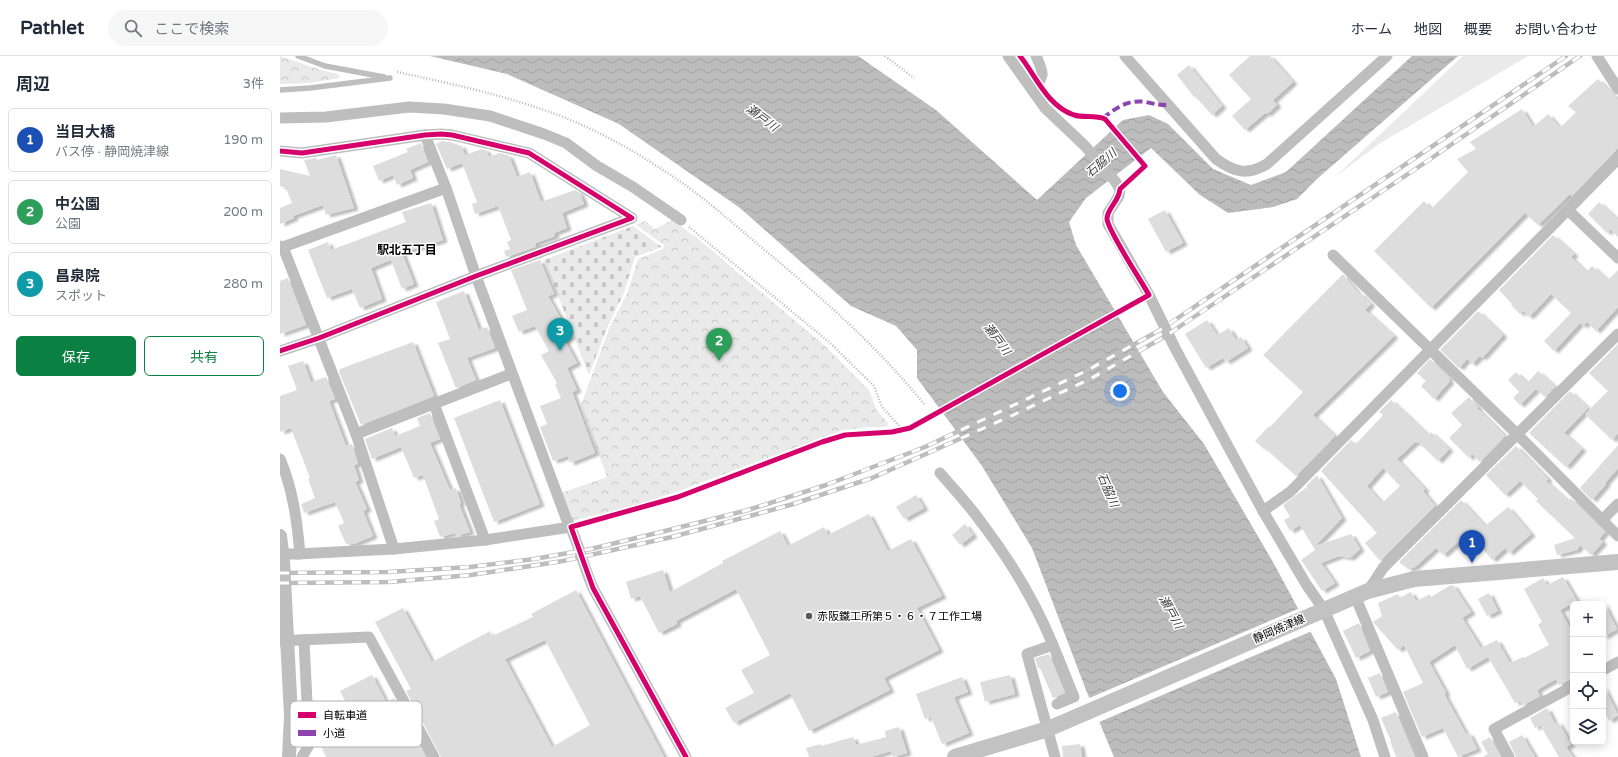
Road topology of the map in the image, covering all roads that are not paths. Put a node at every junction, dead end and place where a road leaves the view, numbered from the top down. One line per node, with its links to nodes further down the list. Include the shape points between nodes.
1 (298, 56): 9 (lane, via 325,66 390,78)
2 (1008, 56): 7 (street)
3 (1036, 56): 7 (street, via 1043,74 1039,83)
4 (1125, 56): 5 (street, via 1216,159 1228,168 1249,172 1267,164)
5 (1387, 56)
6 (1597, 56): 8 (street)
7 (1031, 88): 32 (street, via 1045,108 1084,146 1120,189 1119,196 1108,213 1108,224 1149,295)
8 (1618, 89)
9 (280, 90)
10 (280, 118): 16 (street, via 326,117 409,108 444,109 490,116 566,143)
11 (425, 136): 12 (street, via 302,154); 14 (street); 20 (street, via 452,135 529,153 632,218)
12 (280, 151)
13 (1618, 159): 15 (street)
14 (446, 188): 17 (street); 20 (street)
15 (1568, 210): 19 (street); 23 (street)
16 (681, 220)
17 (282, 247): 22 (street)
18 (1333, 255): 23 (street)
19 (1618, 258)
20 (476, 276): 22 (street); 25 (street)
21 (1618, 334): 28 (street)
22 (319, 338): 24 (street); 27 (street)
23 (1429, 350): 28 (street); 32 (street, via 1290,492)
24 (280, 351)
25 (512, 374): 26 (street); 34 (street)
26 (434, 404): 27 (street); 37 (street)
27 (356, 434): 38 (street)
28 (1518, 435): 33 (street); 42 (street, via 1382,568)
29 (280, 459): 40 (street, via 296,513)
30 (940, 473): 46 (street, via 981,521 1011,564 1040,615)
31 (1618, 504): 33 (street)
32 (1263, 510): 43 (street)
33 (1602, 520): 36 (street)
34 (571, 527): 37 (street); 61 (street, via 593,588)
35 (280, 536): 50 (street)
36 (1618, 536)
37 (484, 540): 38 (street)
38 (394, 549): 40 (street)
39 (280, 554): 40 (street, bridge)
40 (299, 554)
41 (1618, 562): 42 (main road, 静岡焼津線, via 1414,579)
42 (1362, 594): 43 (main road, 静岡焼津線); 65 (street)
43 (1320, 612): 54 (main road, 静岡焼津線); 64 (street, via 1373,720)
44 (302, 640): 45 (street, bridge); 51 (street); 52 (street, via 368,637)
45 (280, 642)
46 (1053, 645): 53 (street, via 1074,697); 54 (street, via 1027,654)
47 (1618, 662): 48 (street)
48 (1606, 668)
49 (1570, 688): 66 (street, via 1494,728)
50 (290, 701)
51 (306, 701)
52 (403, 701)
53 (1056, 704)
54 (1054, 727): 62 (main road, 静岡焼津線); 63 (street)
55 (422, 735): 60 (street)
56 (290, 736): 58 (street)
57 (308, 747): 59 (street)
58 (289, 757)
59 (302, 757)
60 (434, 757)
61 (686, 757)
62 (955, 757)
63 (1055, 757)
64 (1385, 757)
65 (1423, 757)
66 (1509, 757)

